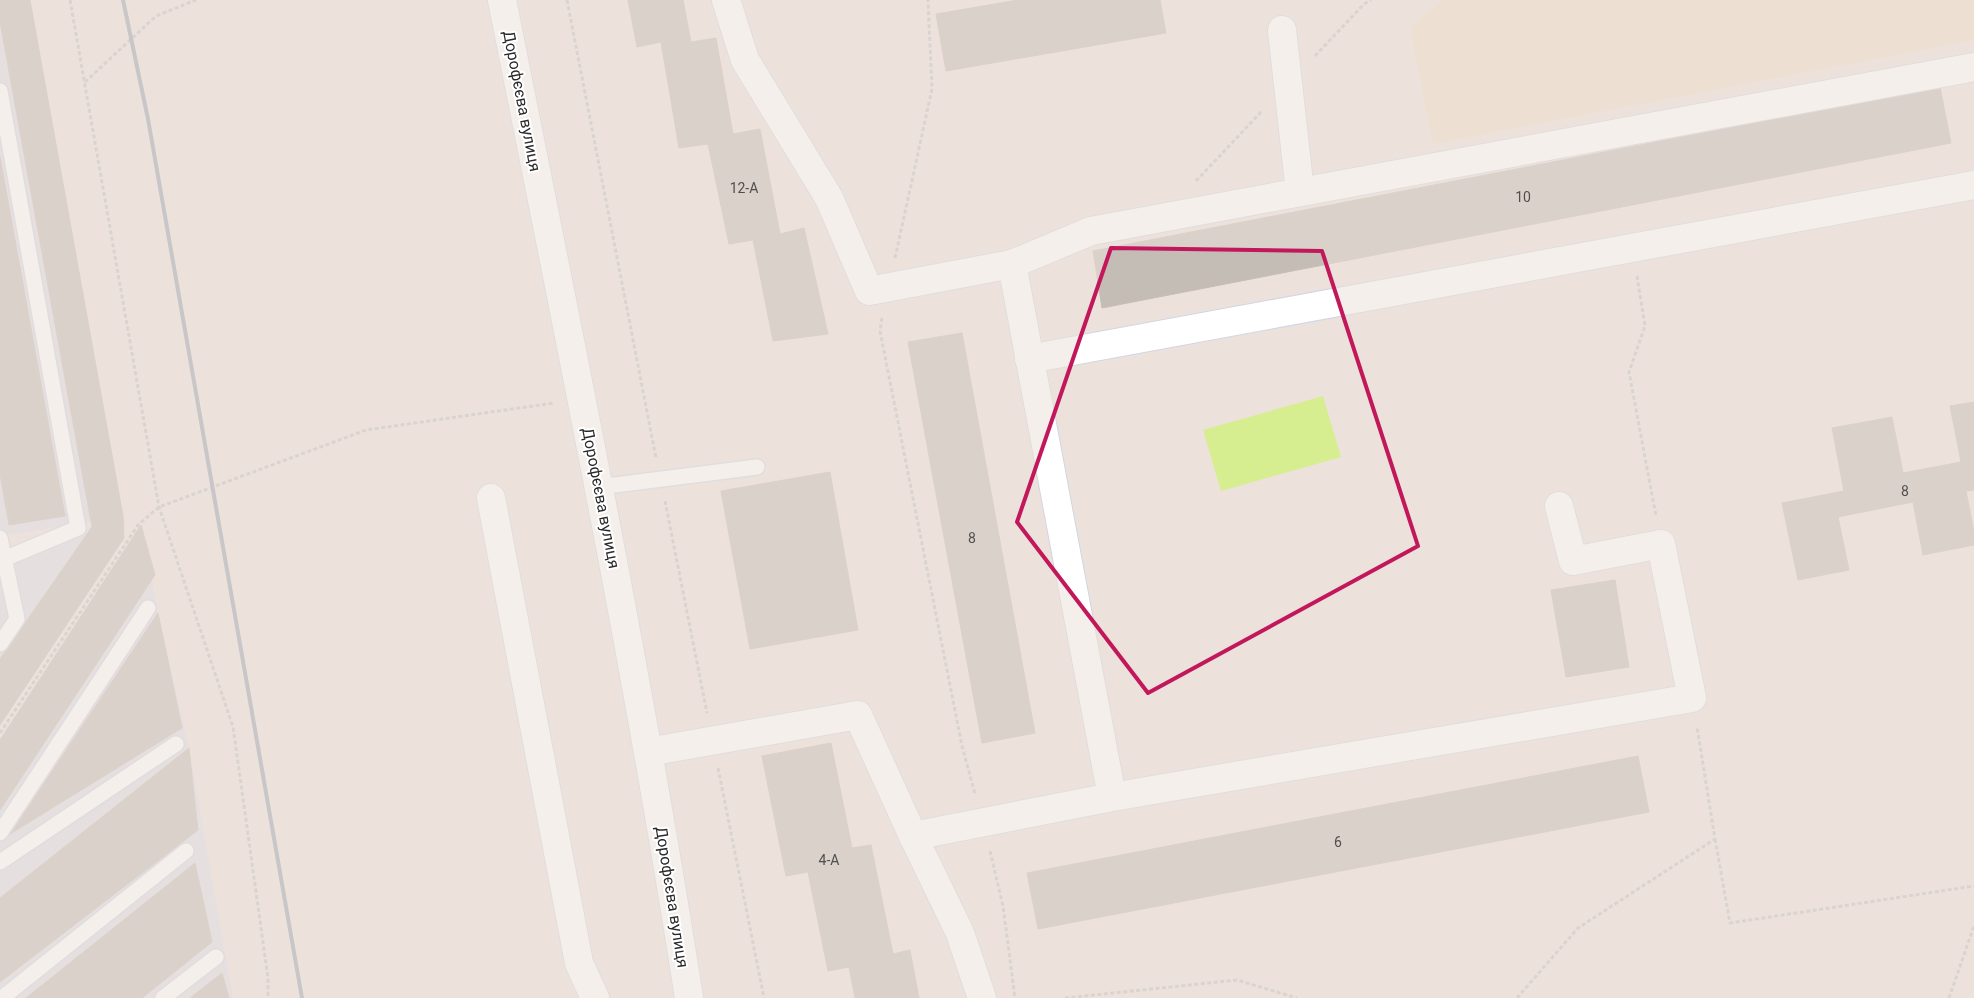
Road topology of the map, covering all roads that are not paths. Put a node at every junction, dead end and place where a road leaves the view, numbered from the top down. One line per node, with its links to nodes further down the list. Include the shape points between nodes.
1 (502, 0): 11 (street, Дорофєєва вулиця)
2 (726, 0): 8 (street, via 744,60 829,198 869,291)
3 (1282, 30): 7 (street)
4 (1974, 67): 7 (street)
5 (0, 91): 15 (lane, via 78,528)
6 (1974, 185): 9 (street)
7 (1300, 192): 8 (street, via 1091,231)
8 (1012, 264): 9 (street)
9 (1029, 359): 20 (street)
10 (757, 467): 11 (lane)
11 (599, 487): 19 (street, Дорофєєва вулиця)
12 (490, 498): 28 (street, via 579,963)
13 (1559, 506): 20 (street, via 1573,561 1661,544 1692,698)
14 (0, 538): 15 (lane)
15 (2, 558): 17 (lane, via 17,619)
16 (148, 608): 21 (lane)
17 (0, 644)
18 (176, 744): 24 (lane)
19 (648, 752): 22 (street, via 858,715); 29 (street, Дорофєєва вулиця)
20 (1112, 797): 22 (street)
21 (0, 833)
22 (913, 836): 30 (street, via 960,933)
23 (186, 851): 26 (lane)
24 (0, 862)
25 (216, 957): 27 (lane)
26 (2, 998)
27 (163, 998)
28 (595, 998)
29 (688, 998)
30 (982, 998)

